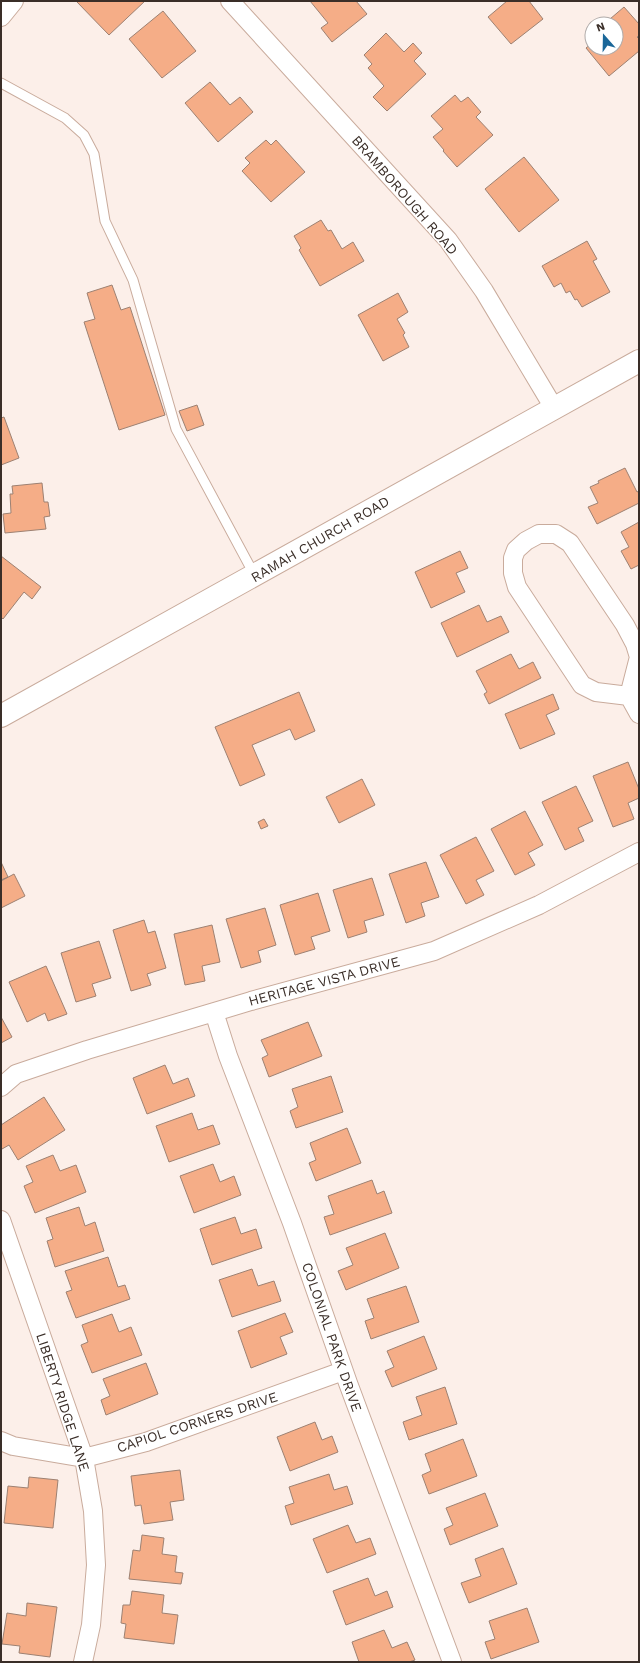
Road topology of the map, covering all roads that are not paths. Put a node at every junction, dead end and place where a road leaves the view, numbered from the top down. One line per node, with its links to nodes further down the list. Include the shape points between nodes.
1 (14, 1): 3 (street)
2 (230, 1): 6 (street, BRAMBOROUGH ROAD, via 448,240 484,291)
3 (1, 17)
4 (1, 83): 7 (lane, via 64,118 84,135 94,154 105,221 133,280 176,430)
5 (639, 361): 6 (main road, RAMAH CHURCH ROAD)
6 (554, 408): 7 (main road, RAMAH CHURCH ROAD)
7 (255, 576): 10 (main road, RAMAH CHURCH ROAD)
8 (629, 696): 8 (street, via 639,656 625,624 570,543 556,534 538,534 526,541 516,550 513,558 513,573 517,587 582,685 596,692); 9 (street)
9 (639, 714)
10 (1, 716)
11 (639, 852): 12 (street, HERITAGE VISTA DRIVE, via 539,905 434,951)
12 (214, 1012): 13 (street, HERITAGE VISTA DRIVE, via 16,1074); 15 (street, COLONIAL PARK DRIVE, via 228,1056 292,1223)
13 (1, 1086)
14 (1, 1220): 17 (street, LIBERTY RIDGE LANE)
15 (343, 1371): 17 (street, CAPIOL CORNERS DRIVE, via 146,1442); 19 (street, COLONIAL PARK DRIVE)
16 (1, 1440): 17 (street, CAPIOL CORNERS DRIVE, via 13,1446)
17 (84, 1458): 18 (street, LIBERTY RIDGE LANE, via 93,1511 96,1565 91,1625)
18 (83, 1662)
19 (452, 1662)

